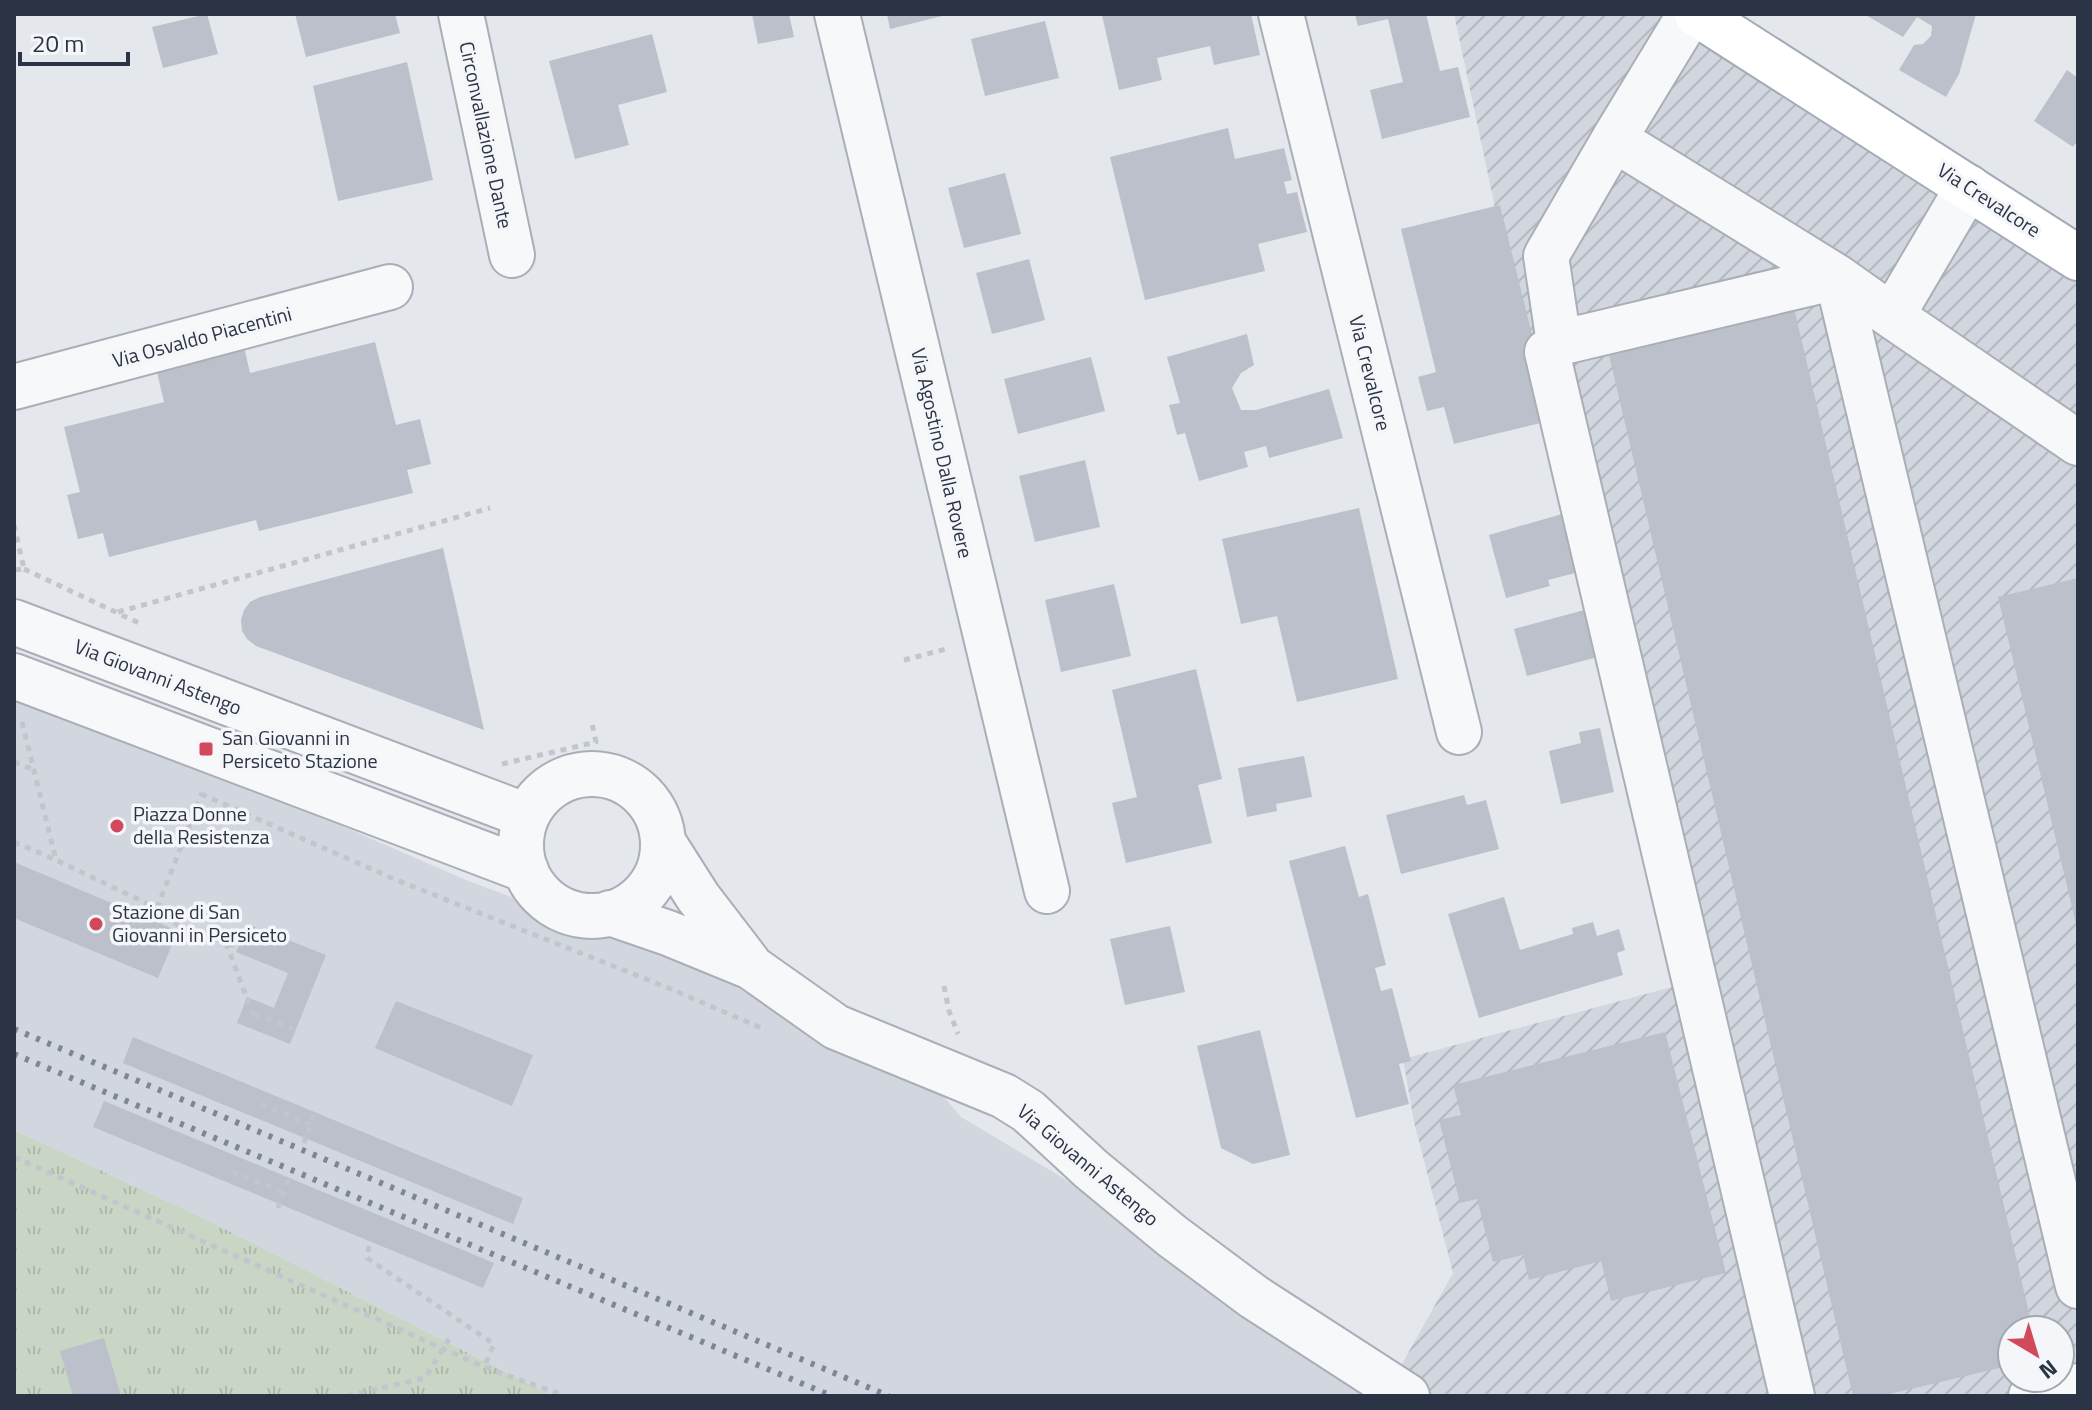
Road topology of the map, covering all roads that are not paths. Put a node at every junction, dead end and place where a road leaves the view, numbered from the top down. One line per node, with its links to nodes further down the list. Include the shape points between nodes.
1 (461, 14): 8 (street, Circonvallazione Dante)
2 (837, 14): 22 (street, Via Agostino Dalla Rovere)
3 (1281, 14): 18 (street, Via Crevalcore)
4 (1690, 14): 6 (street)
5 (1697, 14): 7 (main road, Via Crevalcore)
6 (1614, 139): 10 (street); 13 (street, via 1546,256)
7 (1968, 187): 9 (main road, Via Crevalcore); 12 (street)
8 (512, 255)
9 (2078, 258)
10 (1837, 277): 12 (street); 13 (street); 25 (street)
11 (390, 287): 14 (street, Via Osvaldo Piacentini)
12 (1892, 316): 15 (street)
13 (1559, 343): 28 (street, via 1547,352)
14 (14, 387)
15 (2078, 443)
16 (14, 622): 19 (street, Via Giovanni Astengo)
17 (14, 676): 21 (street)
18 (1459, 732)
19 (527, 816): 20 (street, Via Giovanni Astengo, via 551,785 587,773 616,777 640,791 655,811); 21 (street, Via Giovanni Astengo, via 520,855)
20 (663, 842): 23 (street, Via Giovanni Astengo, via 658,871 644,894); 24 (street, Via Giovanni Astengo)
21 (526, 870): 23 (street, Via Giovanni Astengo, via 534,889 551,905 575,915)
22 (1047, 891)
23 (610, 913): 24 (street, Via Giovanni Astengo)
24 (751, 967): 27 (street, Via Giovanni Astengo, via 836,1027 965,1078 1028,1111 1184,1245)
25 (2078, 1286)
26 (2078, 1386): 29 (street)
27 (1407, 1396)
28 (1792, 1396)
29 (2031, 1396)

